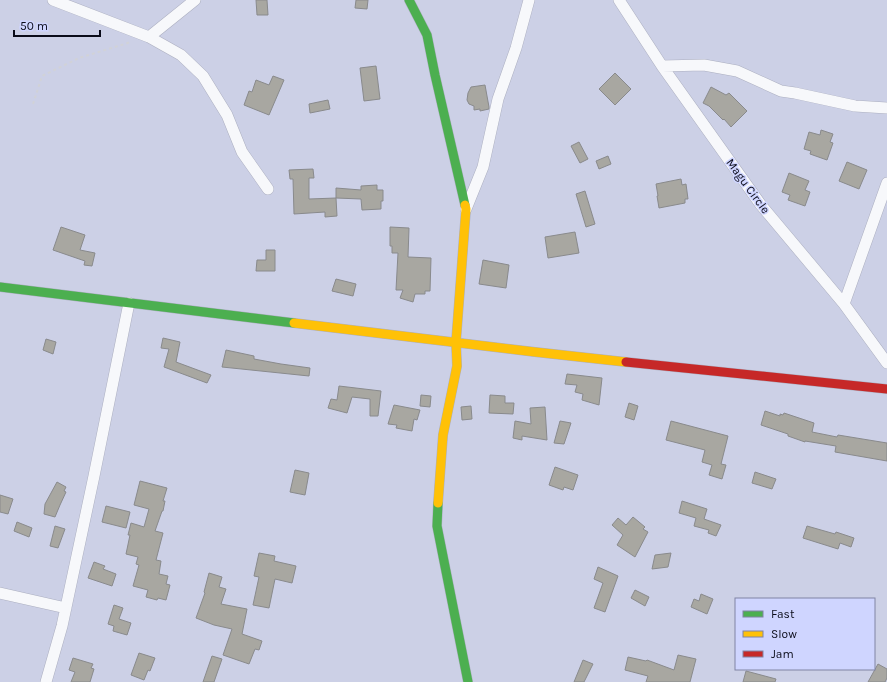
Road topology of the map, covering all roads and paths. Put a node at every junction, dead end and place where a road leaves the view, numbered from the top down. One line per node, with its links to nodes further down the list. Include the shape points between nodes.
1 (53, 0): 6 (street)
2 (195, 0): 6 (street)
3 (409, 0): 12 (main road, via 427,35)
4 (529, 0): 12 (street, via 498,99 483,166)
5 (619, 0): 7 (street, Magu Circle)
6 (149, 37): 8 (path, via 79,58 42,76); 11 (street, via 181,55 203,76 227,115 242,152)
7 (662, 66): 9 (street, via 704,66 737,71 781,91 855,106); 15 (street, Magu Circle, via 761,205)
8 (32, 104)
9 (887, 108)
10 (887, 183): 15 (street)
11 (268, 189)
12 (466, 209): 16 (main road)
13 (0, 287): 14 (main road)
14 (129, 303): 16 (main road); 20 (street)
15 (844, 304): 17 (street, Magu Circle)
16 (456, 342): 18 (main road); 22 (main road, via 457,366 443,436 437,526)
17 (887, 363)
18 (887, 389)
19 (0, 593): 20 (street)
20 (66, 608): 21 (street)
21 (46, 682)
22 (468, 682)

